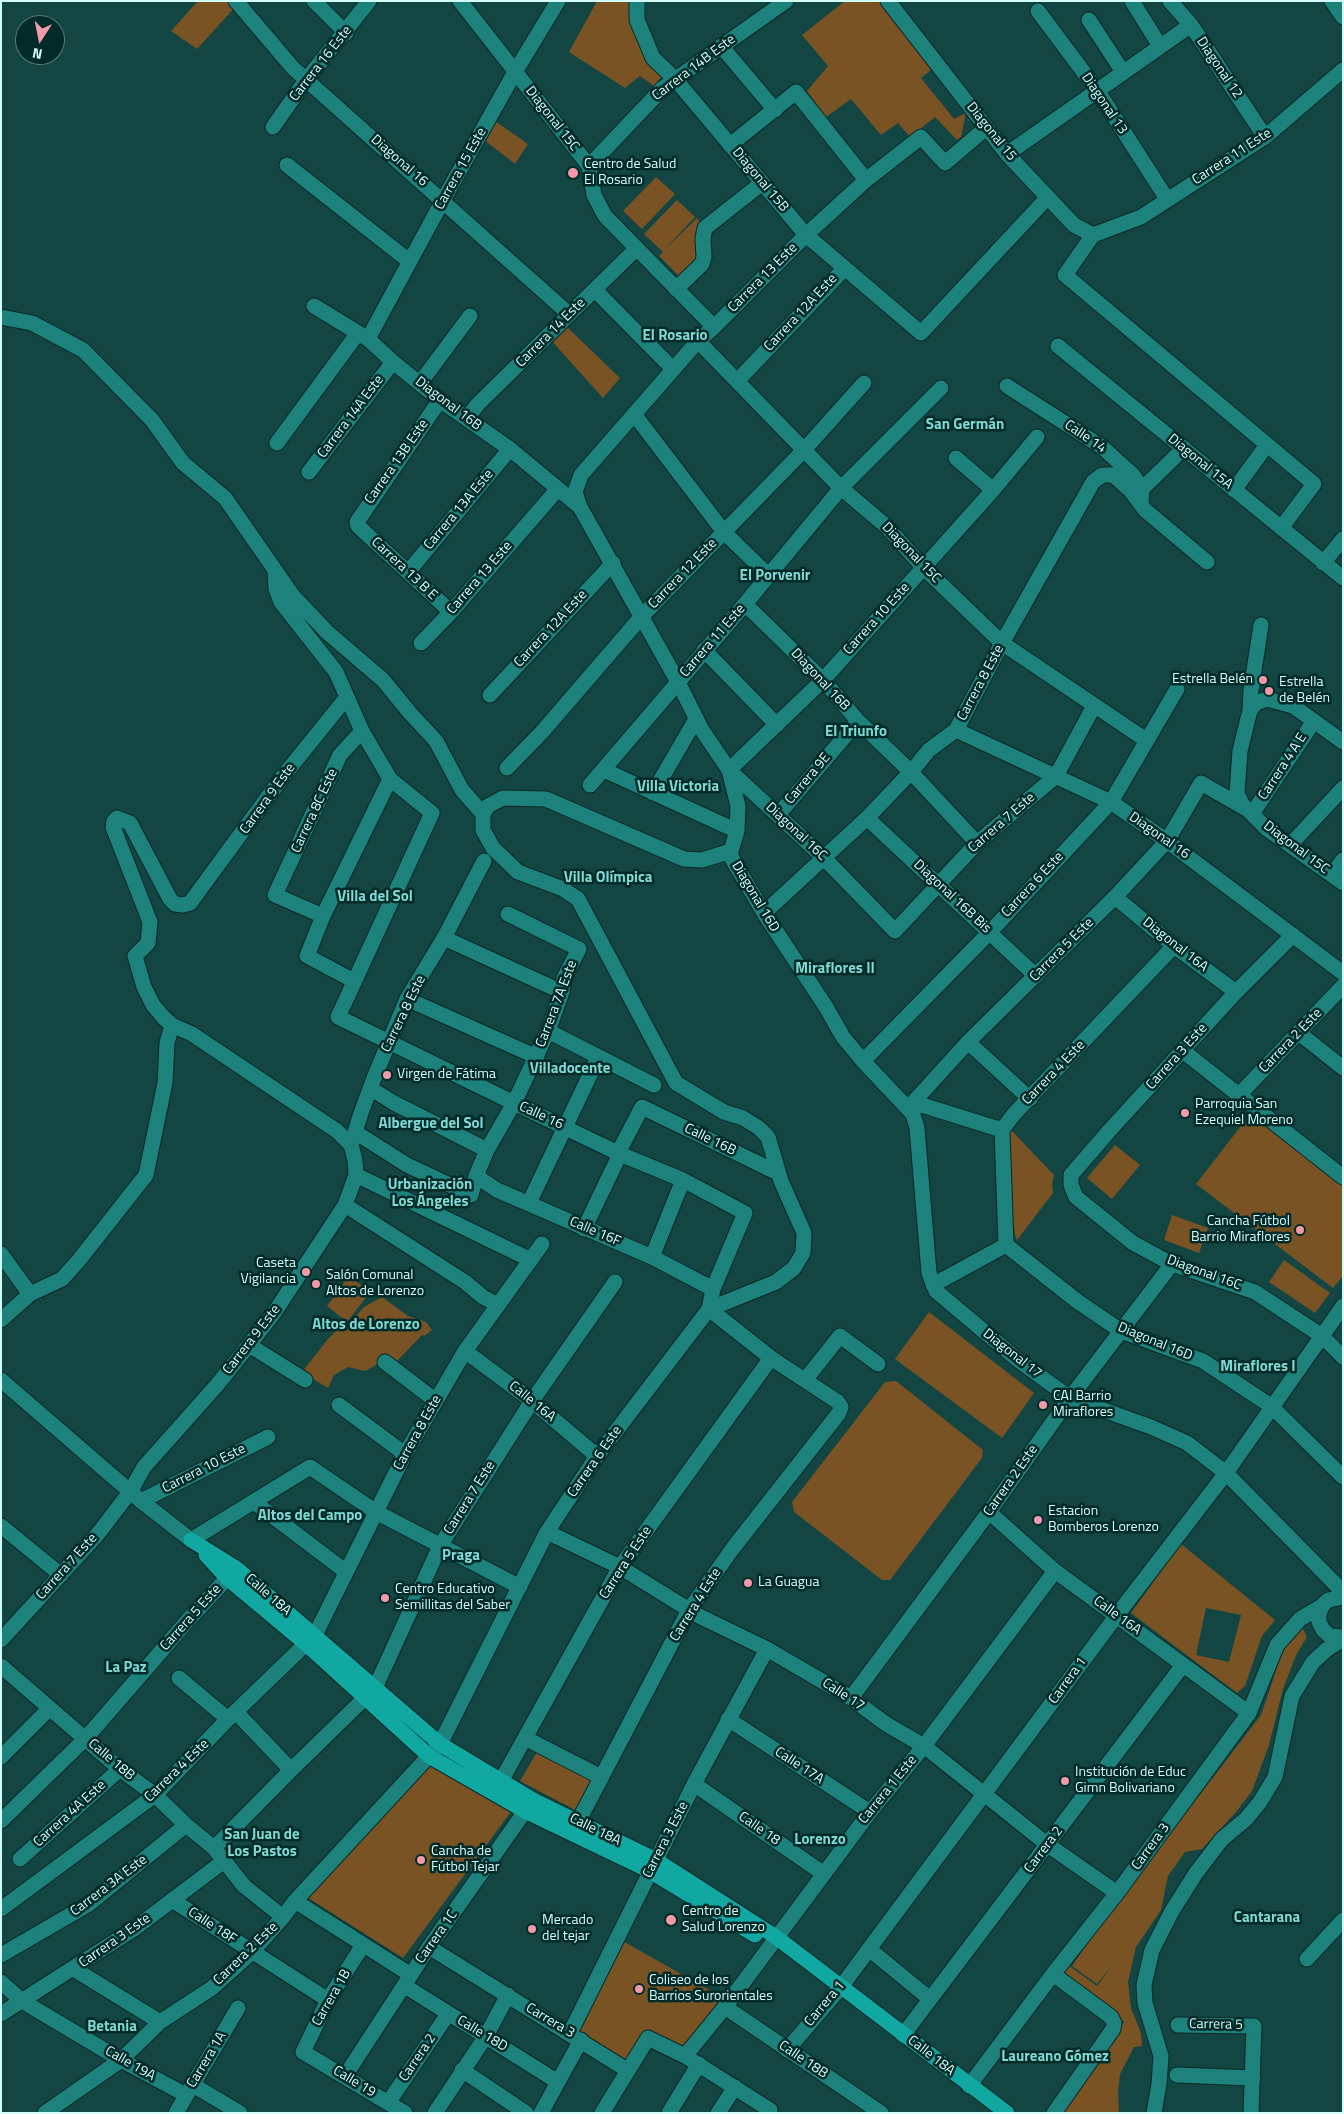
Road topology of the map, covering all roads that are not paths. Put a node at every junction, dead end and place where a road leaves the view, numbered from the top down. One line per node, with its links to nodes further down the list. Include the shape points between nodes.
1 (236, 1): 23 (street, Diagonal 16)
2 (314, 1): 16 (street)
3 (369, 1): 16 (street, Carrera 16 Este)
4 (460, 1): 20 (street, Diagonal 15C)
5 (558, 1): 20 (street, Carrera 15 Este)
6 (637, 1): 22 (street, Diagonal 15B, via 637,20 653,58)
7 (786, 1): 17 (street, Carrera 14B Este)
8 (888, 1): 27 (street, Diagonal 15)
9 (1132, 1): 18 (street)
10 (1170, 1): 15 (street, Diagonal 12)
11 (1332, 1): 13 (street)
12 (1038, 11): 24 (street, Diagonal 13)
13 (1343, 17)
14 (1090, 20): 21 (street)
15 (1191, 25): 18 (street); 28 (street, Diagonal 12)
16 (346, 33): 23 (street, Carrera 16 Este)
17 (722, 46): 22 (street, Carrera 14B Este); 25 (street)
18 (1160, 46): 21 (street)
19 (1343, 70): 28 (street, Carrera 11 Este)
20 (515, 72): 32 (street, Diagonal 15C); 37 (street, Carrera 15 Este)
21 (1123, 72): 24 (street)
22 (674, 79): 29 (street, Diagonal 15B); 32 (street, Carrera 14B Este)
23 (306, 80): 26 (street, Carrera 16 Este); 37 (street, Diagonal 16)
24 (1097, 90): 30 (street); 36 (street, Diagonal 13)
25 (775, 110): 29 (street); 33 (street, via 796,92)
26 (273, 127)
27 (986, 128): 30 (street, Diagonal 15); 33 (street, Carrera 13 Este, via 945,163 921,137)
28 (1265, 137): 36 (street, Carrera 11 Este)
29 (730, 145): 34 (street, Diagonal 15B)
30 (1007, 154): 35 (street, Diagonal 15)
31 (287, 164): 41 (street)
32 (589, 166): 40 (street, Diagonal 15C, via 594,195 606,216)
33 (866, 180): 38 (street, Carrera 13 Este)
34 (762, 183): 38 (street, Diagonal 15B); 43 (street, via 705,228 702,264)
35 (1048, 197): 39 (street, Diagonal 15, via 1074,224); 42 (street, Diagonal 15B, via 921,333)
36 (1167, 199): 39 (street, Carrera 11 Este, via 1141,217)
37 (443, 200): 41 (street, Carrera 15 Este); 46 (street, Diagonal 16)
38 (806, 235): 42 (street, Diagonal 15B); 49 (street, Carrera 13 Este)
39 (1094, 236): 65 (street, via 1065,274)
40 (636, 249): 43 (street, Diagonal 15C); 44 (street, Carrera 14 Este)
41 (409, 261): 50 (street, Carrera 15 Este)
42 (845, 268): 55 (street, Carrera 12A Este)
43 (676, 289): 49 (street, Diagonal 15C)
44 (595, 290): 46 (street, Carrera 14 Este); 54 (street)
45 (314, 306): 50 (street, Diagonal 16B)
46 (569, 314): 62 (street, Carrera 14 Este)
47 (470, 316): 56 (street)
48 (1, 317): 85 (street, via 32,323 83,350 152,420 183,463 224,498)
49 (714, 327): 51 (street, Carrera 13 Este)
50 (363, 336): 53 (street, Diagonal 16B); 64 (street, Carrera 15 Este)
51 (698, 341): 54 (street, Carrera 13 Este); 55 (street, Diagonal 15C)
52 (1058, 346): 66 (street, Diagonal 15A)
53 (393, 362): 56 (street, Diagonal 16B); 70 (street, Carrera 14A Este)
54 (673, 369): 61 (street, Carrera 13 Este)
55 (737, 381): 68 (street, Diagonal 15C)
56 (420, 383): 60 (street, Diagonal 16B)
57 (864, 383): 68 (street, Carrera 12 Este)
58 (1007, 386): 75 (street, Calle 14, via 1102,448 1133,474)
59 (941, 388): 71 (street, Carrera 11 Este)
60 (440, 400): 62 (street, Diagonal 16B); 77 (street, Carrera 13B Este, via 359,518)
61 (634, 414): 76 (street, Carrera 13 Este, via 581,475 575,492); 79 (street)
62 (467, 418): 67 (street, Diagonal 16B)
63 (1037, 437): 73 (street, Carrera 10 Este)
64 (277, 443)
65 (1267, 445): 74 (street); 78 (street, via 1314,484)
66 (1184, 448): 74 (street, Diagonal 15A); 75 (street)
67 (510, 449): 72 (street, Diagonal 16B); 86 (street, Carrera 13A Este)
68 (804, 450): 71 (street, Diagonal 15C); 79 (street, Carrera 12 Este)
69 (956, 458): 73 (street)
70 (310, 472)
71 (841, 488): 84 (street, Diagonal 15C, via 886,526); 87 (street, Carrera 11 Este)
72 (558, 490): 76 (street, Diagonal 16B); 90 (street, Carrera 13 Este)
73 (993, 490): 84 (street, Carrera 10 Este)
74 (1234, 490): 78 (street, Diagonal 15A)
75 (1141, 497): 81 (street); 94 (street, Carrera 8 Este, via 1113,475 1102,475 1093,482)
76 (580, 507): 83 (street)
77 (358, 526): 86 (street, Carrera 13 B E)
78 (1281, 528): 82 (street, Diagonal 15A)
79 (724, 532): 87 (street); 91 (street, Carrera 12 Este)
80 (1343, 539): 82 (street)
81 (1207, 562)
82 (1323, 563): 88 (street, Diagonal 15A)
83 (613, 564): 91 (street); 99 (street, Carrera 12A Este)
84 (924, 568): 94 (street, Diagonal 15C); 96 (street, Carrera 10 Este)
85 (275, 571): 100 (street, via 281,602 336,672); 123 (street, via 293,596 383,680 436,741 462,790)
86 (408, 572): 90 (street, Carrera 13 B E)
87 (769, 576): 89 (street, Carrera 11 Este)
88 (1343, 578)
89 (745, 604): 95 (street, Carrera 11 Este); 96 (street, Diagonal 16B)
90 (451, 612): 93 (street, Carrera 13 Este)
91 (642, 616): 97 (street); 111 (street, Carrera 12 Este)
92 (1261, 625): 102 (street, via 1251,690)
93 (421, 643)
94 (1002, 643): 101 (street, Diagonal 15C); 107 (street, Carrera 8 Este)
95 (704, 650): 97 (street, Carrera 11 Este); 106 (street)
96 (822, 680): 103 (street, Diagonal 16B); 106 (street, Carrera 10 Este)
97 (678, 682): 105 (street); 112 (street, Carrera 11 Este)
98 (1176, 689): 109 (street, Carrera 6 Este)
99 (490, 695)
100 (347, 697): 108 (street); 152 (street, Carrera 9 Este, via 284,775 190,902 175,904 130,823 117,818 114,821 113,827 150,922 148,943 135,956 153,1005)
101 (1094, 706): 109 (street, Diagonal 15C); 115 (street, Carrera 7 Este)
102 (1253, 706): 104 (street, via 1267,699 1278,701 1293,706); 122 (street, Diagonal 15C, via 1240,751 1237,793)
103 (858, 721): 114 (street, Diagonal 16B); 124 (street, Carrera 9E)
104 (1314, 721): 110 (street); 122 (street, Carrera 4 A E)
105 (699, 725): 113 (street, Diagonal 16C); 120 (street)
106 (777, 725): 113 (street, Carrera 10 Este)
107 (956, 730): 114 (street, Carrera 8 Este, via 929,750); 115 (street, Diagonal 16)
108 (362, 732): 116 (street); 139 (street, Carrera 8C Este, via 340,755 276,895)
109 (1146, 740): 121 (street, Carrera 6 Este)
110 (1343, 742)
111 (507, 768)
112 (604, 770): 118 (street, Carrera 11 Este); 120 (street)
113 (729, 770): 124 (street, Diagonal 16C); 126 (street, via 738,806)
114 (911, 772): 125 (street, Carrera 8 Este); 128 (street, Diagonal 16B)
115 (1056, 776): 121 (street, Diagonal 16); 128 (street, Carrera 7 Este)
116 (390, 779): 139 (street); 147 (street, via 432,813)
117 (1201, 783): 122 (street, Diagonal 15C); 127 (street, Carrera 5 Este)
118 (590, 785)
119 (1343, 788): 129 (street)
120 (653, 793): 126 (street)
121 (1111, 802): 127 (street, Diagonal 16); 141 (street, Carrera 6 Este)
122 (1251, 813): 129 (street, Diagonal 15C)
123 (483, 814): 130 (street, Diagonal 16D, via 488,806 503,798 546,799 684,859 702,860); 173 (street, via 483,830 493,848 518,872 563,889 578,899 676,1083 724,1112 759,1128 768,1137)
124 (778, 815): 131 (street, Diagonal 16C)
125 (867, 818): 131 (street, Carrera 8 Este); 135 (street, Diagonal 16B Bis)
126 (737, 831): 130 (street)
127 (1167, 841): 136 (street, Carrera 5 Este); 142 (street, Diagonal 16)
128 (977, 843): 135 (street, Carrera 7 Este)
129 (1290, 845): 134 (street, Diagonal 15C)
130 (731, 851): 137 (street, Diagonal 16D, via 733,864)
131 (824, 858): 137 (street, Carrera 8 Este); 140 (street, Diagonal 16C)
132 (1343, 860): 134 (street)
133 (484, 862): 143 (street, Carrera 8 Este)
134 (1337, 879)
135 (938, 884): 140 (street, Carrera 7 Este); 141 (street, Diagonal 16B Bis)
136 (1116, 897): 144 (street, Diagonal 16A); 146 (street, Carrera 5 Este)
137 (764, 913): 160 (street, Diagonal 16D, via 843,1037)
138 (508, 914): 149 (street, Carrera 7A Este, via 579,949 564,978)
139 (323, 916): 147 (street, via 306,956)
140 (895, 931)
141 (990, 932): 146 (street, Diagonal 16B Bis); 160 (street, Carrera 6 Este)
142 (1293, 935): 145 (street, Diagonal 16); 150 (street, Carrera 3 Este)
143 (444, 938): 149 (street); 151 (street, Carrera 8 Este)
144 (1174, 946): 150 (street, Diagonal 16A); 165 (street, Carrera 4 Este)
145 (1343, 974)
146 (1036, 976): 156 (street, Carrera 5 Este)
147 (354, 981): 155 (street, Calle 16, via 338,1017)
148 (1343, 986): 154 (street, Carrera 2 Este)
149 (562, 992): 153 (street, Carrera 7A Este)
150 (1236, 992): 157 (street, Carrera 3 Este)
151 (407, 999): 155 (street, Carrera 8 Este); 158 (street)
152 (172, 1025): 170 (street, via 192,1034 337,1131); 191 (street, via 167,1043 166,1083 146,1175 62,1279)
153 (548, 1031): 158 (street, Carrera 7A Este); 159 (street)
154 (1299, 1033): 161 (street); 164 (street, Carrera 2 Este)
155 (389, 1041): 163 (street, Carrera 8 Este); 166 (street, Calle 16)
156 (968, 1042): 165 (street); 167 (street, Carrera 5 Este)
157 (1183, 1051): 164 (street); 178 (street, Carrera 3 Este, via 1071,1175)
158 (536, 1057): 166 (street, Carrera 7A Este)
159 (598, 1058): 162 (street); 168 (street)
160 (863, 1061): 167 (street, Diagonal 16D)
161 (1343, 1068)
162 (654, 1084)
163 (370, 1088): 170 (street, Carrera 8 Este); 171 (street)
164 (1238, 1096): 176 (street)
165 (1030, 1099): 169 (street, Carrera 4 Este)
166 (514, 1104): 168 (street, Calle 16); 171 (street, Carrera 7A Este)
167 (909, 1107): 169 (street, via 922,1105); 189 (street, via 917,1128 929,1272)
168 (564, 1126): 172 (street, Calle 16); 179 (street)
169 (1002, 1130): 183 (street)
170 (353, 1138): 174 (street, Carrera 8 Este); 175 (street, Carrera 7A Este, via 471,1195)
171 (487, 1150): 175 (street, Carrera 7A Este)
172 (619, 1153): 173 (street, Calle 16B, via 642,1107); 177 (street, Calle 16); 181 (street)
173 (778, 1173): 194 (street, via 804,1233 803,1253 794,1268 776,1282)
174 (356, 1175): 180 (street, Carrera 9 Este); 186 (street)
175 (476, 1176): 179 (street, Calle 16F, via 497,1190)
176 (1343, 1177)
177 (683, 1180): 185 (street); 190 (street, Calle 16, via 746,1213)
178 (1071, 1186): 187 (street, Diagonal 16C, via 1076,1197 1133,1243)
179 (529, 1203): 181 (street, Calle 16F)
180 (345, 1205): 192 (street); 198 (street, Carrera 9 Este, via 274,1313)
181 (584, 1229): 185 (street, Calle 16F)
182 (542, 1244): 186 (street, Carrera 8 Este)
183 (1006, 1245): 189 (street); 196 (street, Diagonal 16D, via 1077,1301)
184 (1, 1254): 191 (street)
185 (652, 1257): 190 (street, Calle 16F)
186 (531, 1260): 192 (street, Carrera 8 Este)
187 (1172, 1264): 196 (street, Carrera 2 Este); 197 (street, Diagonal 16C, via 1255,1292)
188 (614, 1282): 209 (street, Carrera 7 Este)
189 (933, 1285): 207 (street, Diagonal 17, via 936,1291 1018,1360)
190 (713, 1289): 194 (street)
191 (30, 1294): 195 (street)
192 (498, 1306): 199 (street, Carrera 8 Este)
193 (1343, 1306): 197 (street, Carrera 1)
194 (709, 1309): 201 (street); 214 (street, Carrera 6 Este)
195 (1, 1320)
196 (1122, 1331): 207 (street, Carrera 2 Este); 211 (street, Diagonal 16D, via 1203,1360)
197 (1322, 1336): 200 (street, Diagonal 16C); 211 (street, Carrera 1)
198 (249, 1345): 205 (street); 217 (street, Carrera 9 Este, via 144,1467)
199 (465, 1351): 208 (street, Carrera 8 Este); 209 (street, Calle 16A)
200 (1343, 1356)
201 (771, 1358): 206 (street); 226 (street, Carrera 5 Este)
202 (385, 1362): 208 (street)
203 (878, 1364): 206 (street, via 840,1336)
204 (1, 1380): 217 (street, Calle 18A)
205 (305, 1380)
206 (805, 1380): 235 (street, Carrera 4 Este, via 838,1402 841,1407 839,1413 732,1548)
207 (1070, 1398): 215 (street, Diagonal 17, via 1187,1443); 220 (street, Carrera 2 Este)
208 (436, 1401): 213 (street, Carrera 8 Este)
209 (532, 1401): 214 (street, Calle 16A); 224 (street, Carrera 7 Este)
210 (339, 1405): 213 (street)
211 (1271, 1406): 215 (street, Carrera 1); 216 (street, Diagonal 16D)
212 (268, 1437): 217 (street, Carrera 10 Este)
213 (405, 1454): 219 (street, Carrera 8 Este)
214 (597, 1456): 222 (street, Carrera 6 Este)
215 (1226, 1473): 225 (street, Diagonal 17); 236 (street, Carrera 1)
216 (1343, 1477)
217 (136, 1496): 223 (street, Calle 18A); 230 (street, Carrera 7 Este)
218 (254, 1502): 219 (street, via 310,1467); 223 (street); 227 (street)
219 (376, 1512): 224 (street); 227 (street, Carrera 8 Este)
220 (989, 1512): 228 (street, Calle 16A); 246 (street, Carrera 2 Este)
221 (1, 1526): 230 (street)
222 (547, 1532): 226 (street, Calle 17); 231 (street, Carrera 6 Este)
223 (192, 1540): 229 (main road, Calle 18A)
224 (440, 1546): 231 (street); 244 (street, Carrera 7 Este)
225 (1316, 1566): 232 (street, Diagonal 17); 234 (street)
226 (620, 1567): 235 (street, Calle 17); 252 (street, Carrera 5 Este)
227 (345, 1571): 239 (street, Carrera 8 Este)
228 (1055, 1571): 236 (street, Calle 16A); 254 (street, Carrera 1 Este)
229 (232, 1573): 239 (main road, Calle 18A); 251 (street, Carrera 5 Este)
230 (61, 1575): 238 (street, Carrera 7 Este)
231 (520, 1587): 253 (street, Carrera 6 Este)
232 (1343, 1592)
233 (1343, 1597): 234 (street, Carrera 3, via 1335,1597)
234 (1322, 1605): 237 (street, via 1319,1622 1323,1630 1330,1636); 248 (street, Carrera 3, via 1300,1619 1277,1645)
235 (689, 1610): 240 (street, Calle 17); 259 (street, Carrera 4 Este)
236 (1117, 1615): 241 (street, Calle 16A); 263 (street, Carrera 1)
237 (1343, 1638): 335 (street, via 1313,1662 1292,1696 1275,1777 1260,1802 1222,1839 1196,1873 1152,1950 1144,1986 1145,2003 1161,2056)
238 (1, 1640)
239 (310, 1640): 244 (main road, Calle 18A); 245 (main road, Calle 18A); 249 (street, Carrera 4 Este)
240 (767, 1649): 246 (street, Calle 17); 250 (street, Carrera 3 Este)
241 (1183, 1665): 248 (street, Calle 16A); 269 (street, Carrera 2)
242 (1, 1666): 247 (street, Calle 18B)
243 (179, 1678): 249 (street)
244 (375, 1688): 245 (street, Carrera 7 Este); 253 (main road, Calle 18A)
245 (364, 1698): 255 (main road, Calle 18A); 258 (street, Carrera 7 Este)
246 (851, 1698): 254 (street, Calle 17)
247 (50, 1708): 251 (street, Calle 18B); 256 (street)
248 (1249, 1713): 275 (street, Carrera 3)
249 (232, 1716): 258 (street); 262 (street, Carrera 4 Este)
250 (728, 1719): 261 (street, Carrera 3 Este); 265 (street, Calle 17A)
251 (86, 1738): 257 (street, Calle 18B); 266 (street, Carrera 5 Este)
252 (525, 1738): 259 (street); 260 (street, Carrera 5 Este)
253 (440, 1744): 255 (street, Carrera 2 Este); 260 (main road, Calle 18A)
254 (924, 1746): 263 (street, Calle 17); 265 (street, Carrera 1 Este)
255 (429, 1756): 264 (main road, Calle 18A); 277 (street, Carrera 2 Este)
256 (1, 1757)
257 (120, 1769): 262 (street, Calle 18B); 271 (street, Carrera 4A Este)
258 (290, 1770): 270 (street, Carrera 7 Este)
259 (601, 1777): 267 (street, Carrera 4 Este)
260 (500, 1781): 264 (main road, Calle 18A)
261 (694, 1784): 273 (street, Carrera 3 Este); 274 (street, Calle 18)
262 (155, 1794): 268 (street, Calle 18B); 278 (street, Carrera 4 Este)
263 (985, 1795): 269 (street, Calle 17); 284 (street, Carrera 1)
264 (529, 1805): 267 (main road, Calle 18A); 273 (main road, Calle 18A); 283 (street, Carrera 1C)
265 (870, 1812): 274 (street, Carrera 1 Este)
266 (1, 1821)
267 (578, 1822): 273 (main road, Calle 18A)
268 (186, 1825): 270 (street, Calle 18B); 286 (street, Carrera 3A Este, via 89,1904)
269 (1048, 1845): 275 (street, Calle 17); 294 (street, Carrera 2)
270 (214, 1848): 272 (street, Calle 18B)
271 (20, 1859)
272 (224, 1861): 276 (street, Carrera 3 Este); 279 (street, Calle 18B, via 244,1886)
273 (653, 1866): 281 (main road, Calle 18A); 305 (street, Carrera 3 Este)
274 (824, 1874): 281 (street, Carrera 1 Este)
275 (1117, 1894): 289 (street, Carrera 3)
276 (172, 1900): 285 (street, Calle 18F); 288 (street, Carrera 3 Este)
277 (295, 1901): 279 (street, Carrera 2 Este); 282 (street)
278 (1, 1909)
279 (283, 1918): 285 (street, Carrera 2 Este)
280 (1343, 1920): 287 (street)
281 (774, 1941): 292 (main road, Calle 18A); 297 (street, Carrera 1 Este)
282 (363, 1945): 290 (street); 295 (street, Carrera 1B)
283 (428, 1947): 290 (street, Carrera 1C); 293 (street, Carrera 3)
284 (869, 1949): 292 (street, Carrera 1); 294 (street)
285 (252, 1952): 295 (street, Calle 18F); 301 (street, Carrera 2 Este, via 212,1988)
286 (1, 1955)
287 (1307, 1959)
288 (74, 1969): 296 (street, Carrera 3 Este); 301 (street)
289 (1053, 1974): 317 (street, Carrera 3); 334 (street, via 1114,2023 1114,2029)
290 (408, 1980): 300 (street, Calle 18D); 313 (street, Carrera 1C)
291 (1, 1982): 296 (street, Calle 19A)
292 (838, 1990): 303 (main road, Calle 18A); 306 (street, Carrera 1); 332 (main road, Calle 18A)
293 (508, 1996): 304 (street); 305 (street, Carrera 3)
294 (930, 1999): 303 (street, Carrera 2)
295 (328, 2000): 307 (street, Carrera 1B)
296 (22, 2001): 299 (street, Carrera 3 Este); 309 (street, Calle 19A)
297 (725, 2007): 306 (street, Calle 18B); 308 (street, Carrera 1 Este)
298 (238, 2008): 319 (street, Carrera 1A)
299 (1, 2014)
300 (448, 2014): 304 (street, Calle 18D); 320 (street, Carrera 2)
301 (160, 2022): 309 (street, Carrera 2 Este)
302 (1178, 2025): 315 (street, Carrera 5, via 1254,2026)
303 (903, 2035): 317 (main road, Calle 18A)
304 (486, 2036): 311 (street); 316 (street, Calle 18D)
305 (576, 2036): 312 (street, Carrera 3); 316 (street, Carrera 3 Este)
306 (787, 2050): 331 (street, Calle 18B)
307 (302, 2052): 313 (street, Calle 19)
308 (685, 2056): 310 (street); 312 (street, via 648,2038)
309 (121, 2060): 319 (street, Calle 19A); 322 (street, Carrera 2 Este)
310 (699, 2064): 318 (street); 329 (street)
311 (462, 2070): 325 (street); 326 (street)
312 (627, 2070): 328 (street)
313 (345, 2076): 320 (street, Calle 19)
314 (1177, 2076): 315 (street)
315 (1253, 2078): 336 (street)
316 (558, 2082): 327 (street, Carrera 3 Este)
317 (969, 2086): 333 (main road, Calle 18A)
318 (735, 2087): 321 (street); 330 (street)
319 (189, 2090): 323 (street, Carrera 1A); 324 (street, Calle 19A)
320 (397, 2109)
321 (770, 2111)
322 (45, 2113)
323 (176, 2113)
324 (240, 2113)
325 (436, 2113)
326 (526, 2113)
327 (541, 2113)
328 (602, 2113)
329 (669, 2113)
330 (718, 2113)
331 (881, 2113)
332 (993, 2113)
333 (1007, 2113)
334 (1054, 2113)
335 (1154, 2113)
336 (1251, 2113)

